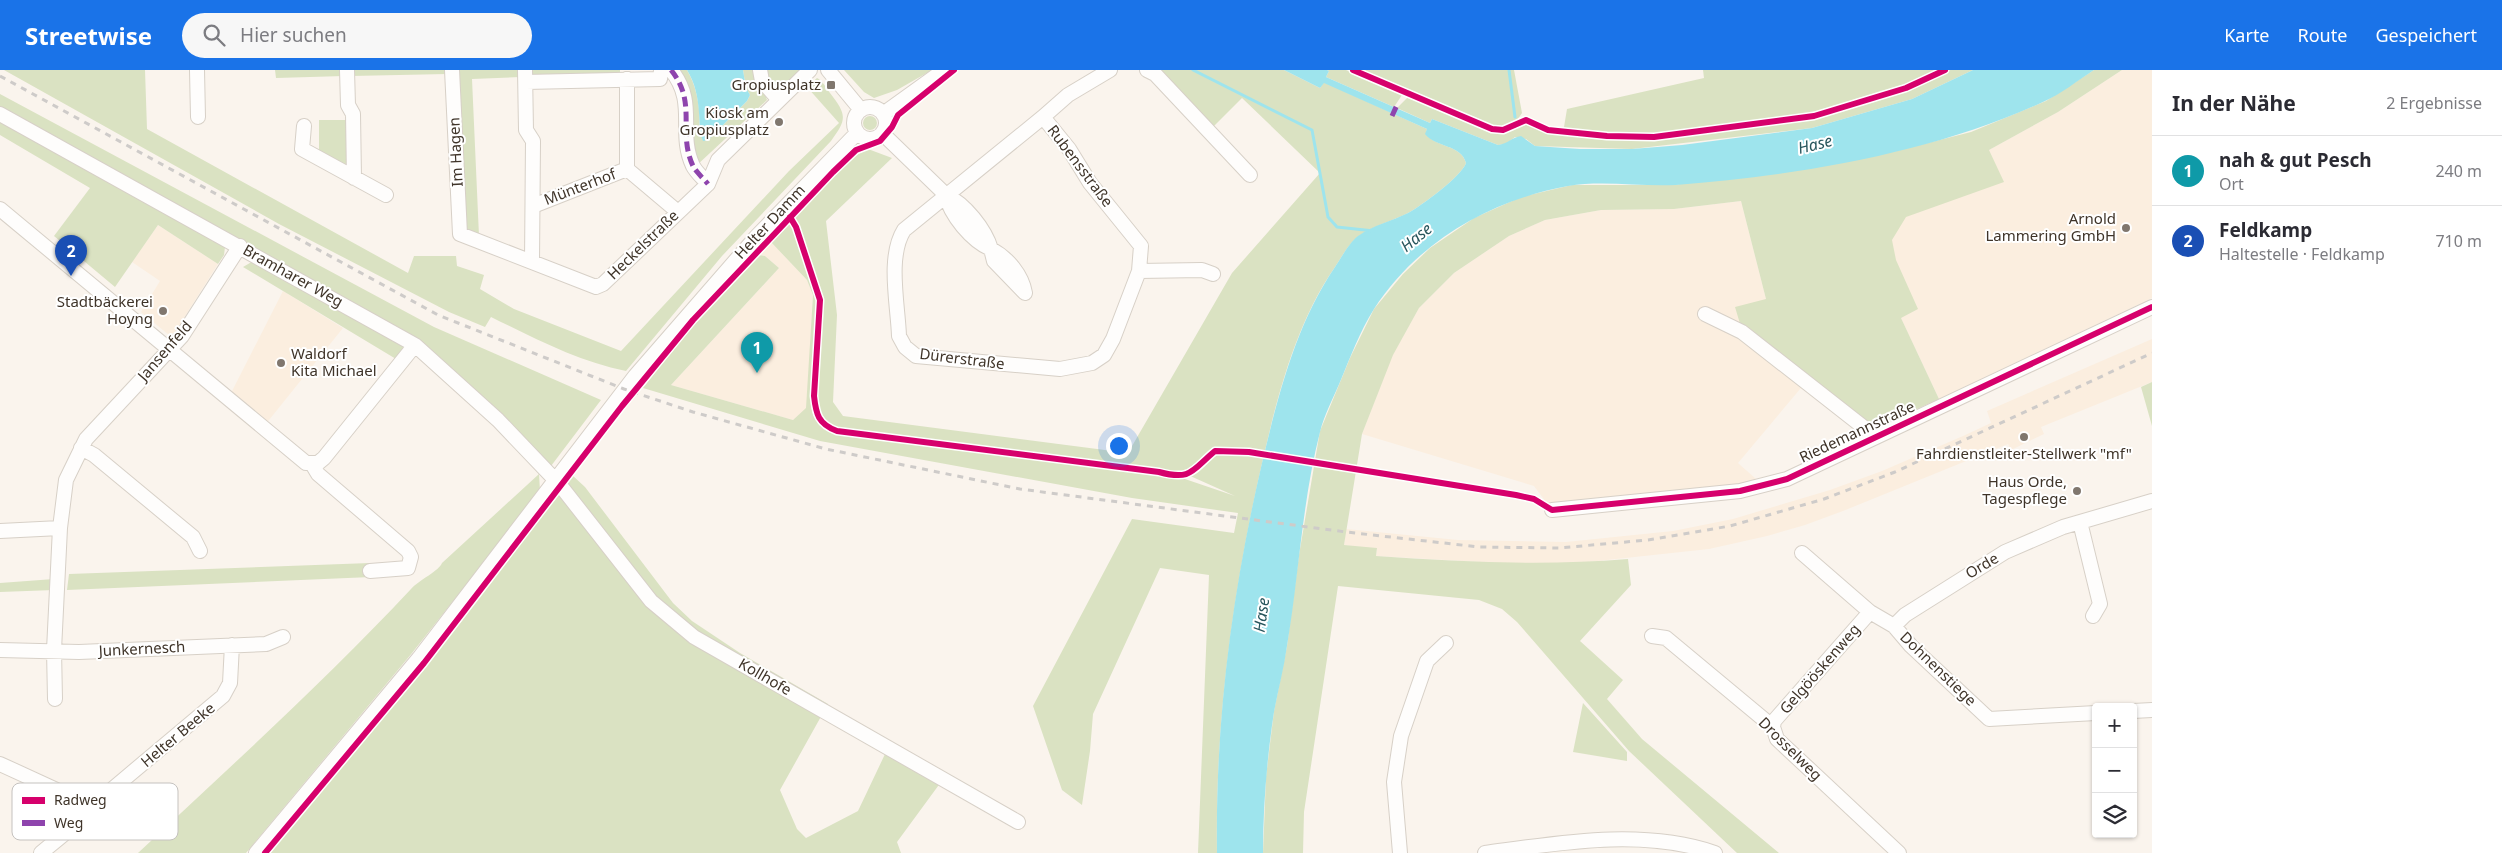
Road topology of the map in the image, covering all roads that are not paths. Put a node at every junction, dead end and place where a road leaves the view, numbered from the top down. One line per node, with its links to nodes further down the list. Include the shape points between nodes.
1 (197, 70): 18 (street)
2 (347, 70): 25 (street, via 348,105 353,114)
3 (452, 70): 32 (street, Im Hagen)
4 (661, 70): 13 (street, Münterhof, via 660,78)
5 (670, 70): 26 (street, via 685,93 688,152 693,167)
6 (760, 70): 14 (street, via 762,81)
7 (810, 70): 14 (street)
8 (828, 70): 15 (street)
9 (944, 70): 17 (street)
10 (1110, 70): 19 (street, via 1068,95)
11 (1147, 70): 24 (street, via 1155,74)
12 (526, 76): 13 (street, Münterhof); 29 (street, Münterhof, via 526,130 533,140)
13 (627, 79): 23 (street, Münterhof)
14 (779, 100): 26 (street, via 718,160)
15 (861, 110): 17 (street, via 873,108); 21 (street, via 854,121)
16 (0, 114): 33 (street, Bramharer Weg)
17 (883, 114): 22 (street, via 886,122)
18 (198, 117)
19 (1043, 117): 28 (street, Rubensstraße); 36 (street, Rubensstraße, via 1069,149 1090,183 1142,246)
20 (304, 126): 25 (street, via 302,149)
21 (857, 133): 22 (street, via 870,139); 46 (street, Helter Damm, via 698,301 621,393)
22 (882, 133): 28 (street)
23 (627, 169): 29 (street, Münterhof); 31 (street, Münterhof)
24 (1250, 175)
25 (354, 178): 27 (street)
26 (708, 184): 31 (street, Heckelstraße)
27 (386, 195)
28 (946, 195): 34 (street, via 956,200 987,236); 42 (street, Dürerstraße, via 904,230 896,241 899,336 905,347 916,356 1060,370 1092,363)
29 (533, 206): 35 (street, Münterhof)
30 (0, 209): 41 (street)
31 (678, 212): 35 (street, Heckelstraße, via 603,284 596,287)
32 (460, 234): 35 (street, Heckelstraße)
33 (240, 246): 40 (street, Bramharer Weg); 41 (street, Jansenfeld)
34 (991, 249)
35 (532, 262)
36 (1139, 270): 37 (street, via 1202,270); 42 (street, Rubensstraße)
37 (1213, 274)
38 (2152, 307): 43 (street, Riedemannstraße)
39 (1705, 314): 43 (street, Riedemannstraße, via 1742,332)
40 (415, 345): 45 (street, via 324,458); 46 (street, Bramharer Weg, via 498,420)
41 (170, 350): 44 (street, Jansenfeld, via 96,426); 45 (street, via 300,460)
42 (1104, 355)
43 (1876, 437): 48 (street, Riedemannstraße, via 1787,479 1764,486)
44 (81, 448): 50 (street, Jansenfeld, via 66,480); 52 (street, via 94,455 193,537)
45 (312, 464): 54 (street, via 318,474 411,557 408,568)
46 (555, 481): 72 (street, Kollhofe, via 652,601 694,637); 75 (street, Helter Damm, via 419,658)
47 (2152, 501): 49 (street, Orde)
48 (1552, 510)
49 (2080, 522): 56 (street, via 2100,604); 57 (street, Orde, via 1998,556 1905,615)
50 (60, 528): 51 (street); 63 (street, Jansenfeld)
51 (0, 530)
52 (200, 551)
53 (1802, 553): 55 (street, Dohnenstiege)
54 (370, 571)
55 (1870, 612): 57 (street, Dohnenstiege); 68 (street, Gelgööskenweg, via 1774,721)
56 (2093, 616)
57 (1894, 626): 67 (street, Dohnenstiege, via 1990,720)
58 (1652, 636): 68 (street, Drosselweg, via 1666,638)
59 (282, 637): 61 (street, Junkernesch, via 266,644)
60 (1446, 643): 76 (street, via 1427,661 1401,736 1394,782)
61 (232, 645): 63 (street, Junkernesch, via 79,652); 71 (street, Helter Beeke, via 230,683 217,703)
62 (0, 650): 63 (street, Junkernesch)
63 (54, 650): 64 (street, Jansenfeld)
64 (55, 699)
65 (2152, 710): 66 (street)
66 (2137, 711)
67 (2092, 713)
68 (1773, 727): 79 (street, Drosselweg, via 1777,739)
69 (0, 764): 70 (street)
70 (41, 783)
71 (121, 783)
72 (1018, 822)
73 (56, 840): 74 (street, Helter Beeke)
74 (41, 853)
75 (256, 853)
76 (1400, 853)
77 (1485, 853): 78 (street, via 1567,842 1619,841 1667,843)
78 (1715, 853)
79 (1899, 853)

